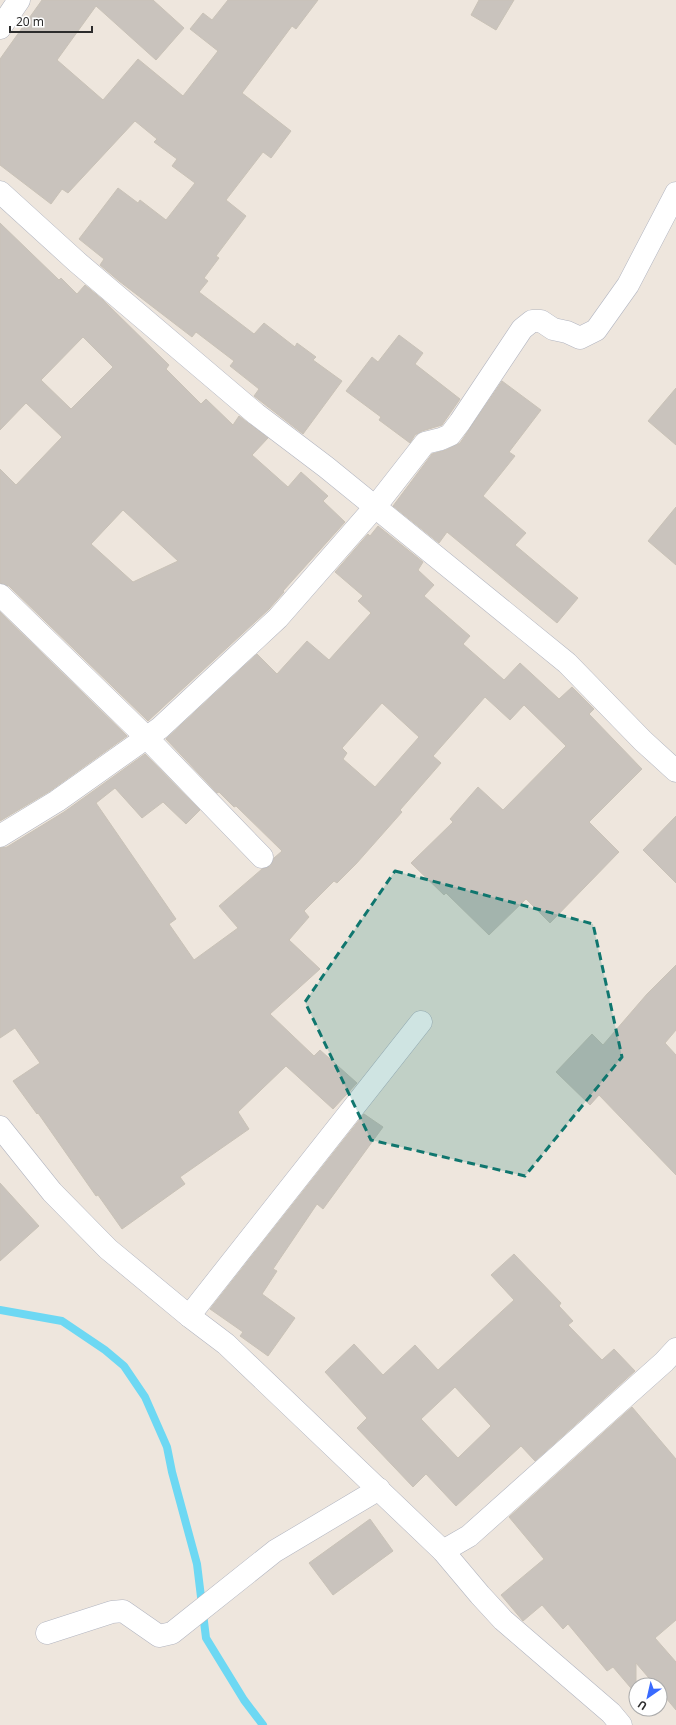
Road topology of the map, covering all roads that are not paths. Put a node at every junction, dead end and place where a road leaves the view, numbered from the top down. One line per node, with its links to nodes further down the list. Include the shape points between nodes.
1 (19, 0): 2 (street)
2 (0, 28)
3 (0, 192): 5 (street, via 250,409)
4 (676, 193): 5 (street, via 628,285 596,330 580,338 553,329 541,321 532,321 522,329 450,435 425,443)
5 (375, 507): 7 (street, via 278,618 160,728); 8 (street, via 567,663)
6 (0, 595): 7 (street)
7 (146, 737): 9 (street, via 57,801); 10 (street)
8 (676, 771)
9 (0, 836)
10 (262, 857)
11 (421, 1022): 13 (street)
12 (0, 1127): 13 (street, via 52,1192 108,1249)
13 (189, 1316): 15 (street, via 226,1344)
14 (676, 1349): 16 (street, via 469,1536)
15 (379, 1489): 16 (street); 17 (street, via 275,1551 172,1634 159,1636 123,1611 112,1612)
16 (443, 1551): 18 (street, via 503,1620 611,1713)
17 (47, 1633)
18 (621, 1725)

